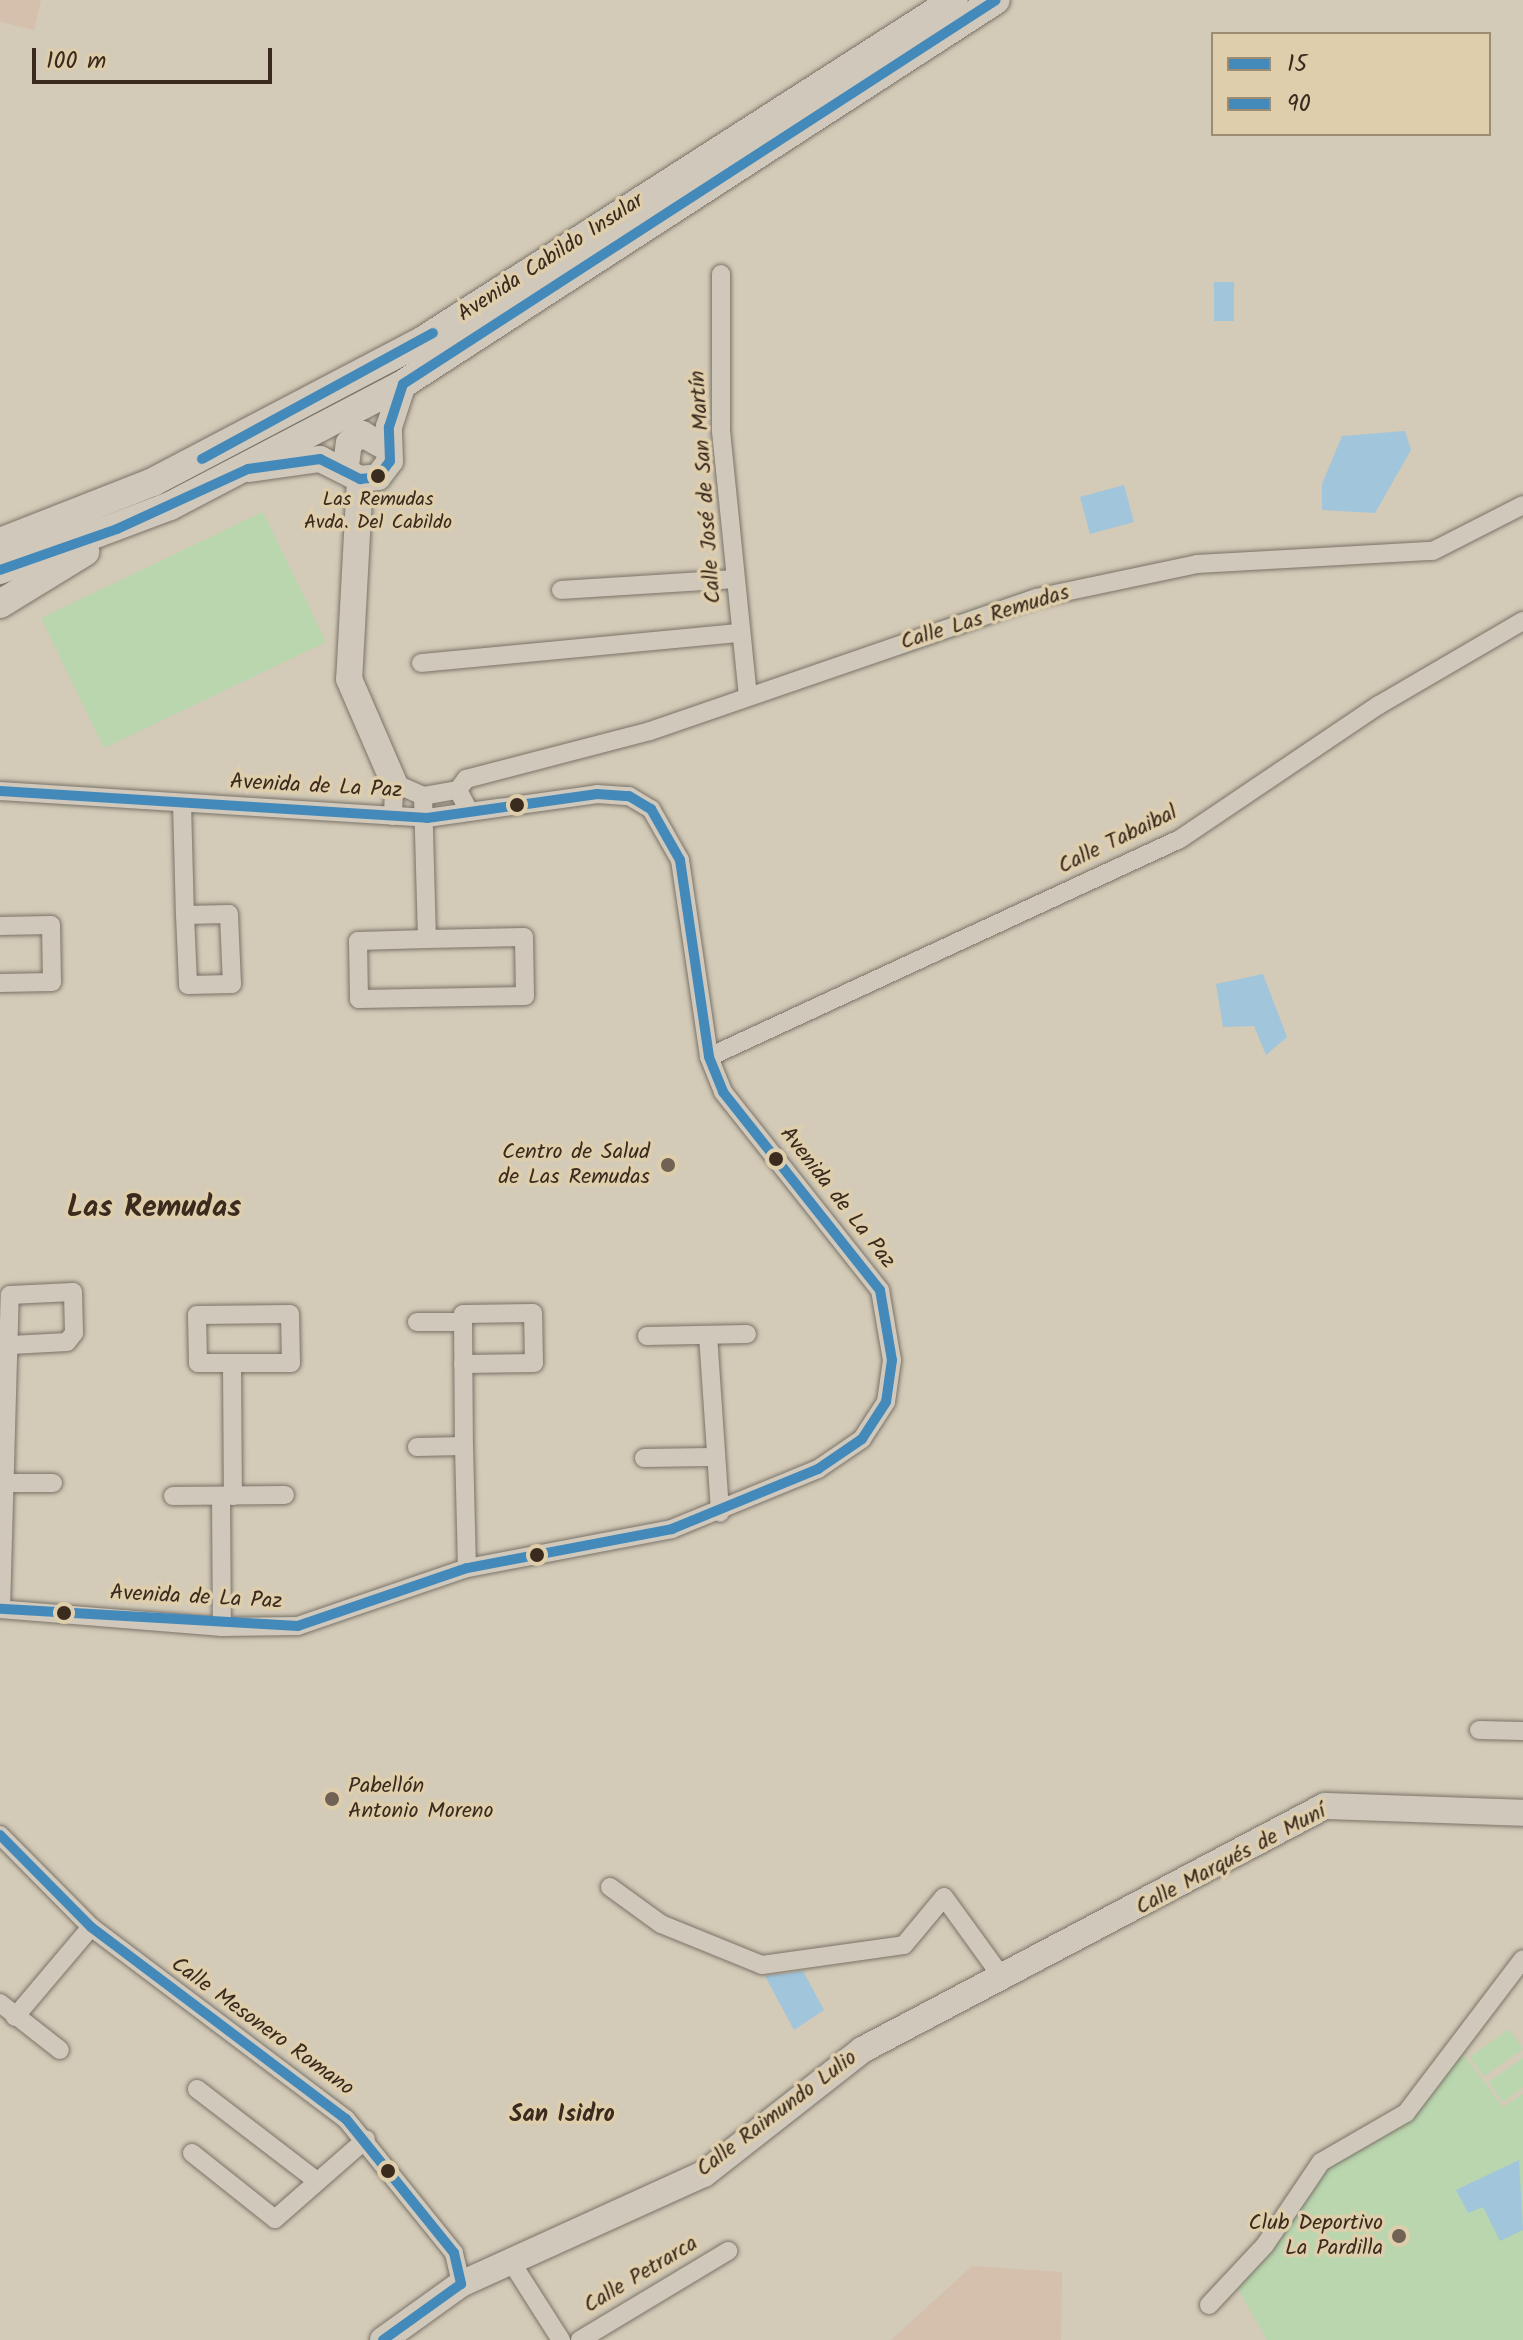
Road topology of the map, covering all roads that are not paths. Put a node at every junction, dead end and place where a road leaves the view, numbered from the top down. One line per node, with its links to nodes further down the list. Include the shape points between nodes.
1 (954, 0): 9 (main road, Avenida Cabildo Insular, via 425,339 251,435)
2 (996, 0): 4 (main road, Avenida Cabildo Insular)
3 (721, 274): 14 (street, Calle José de San Martín, via 721,431)
4 (403, 384): 5 (street); 6 (main road, Avenida Cabildo Insular)
5 (389, 449): 7 (street, via 385,471); 7 (street, via 362,434 349,443)
6 (248, 469): 7 (street, via 320,459); 10 (main road, Avenida Cabildo Insular)
7 (353, 472): 21 (street, via 349,679)
8 (1523, 505): 20 (street, Calle Las Remudas, via 1433,551 1197,564 1036,598)
9 (76, 515): 11 (main road); 12 (main road, Avenida Cabildo Insular)
10 (117, 529): 13 (main road, Avenida Cabildo Insular); 16 (main road)
11 (0, 533)
12 (0, 542)
13 (0, 570)
14 (735, 579): 15 (street); 18 (street, Calle José de San Martín)
15 (561, 590)
16 (0, 604)
17 (1523, 621): 33 (street, Calle Tabaibal, via 1379,705 1180,839)
18 (740, 633): 19 (street); 20 (street, Calle José de San Martín)
19 (421, 663)
20 (748, 697): 22 (street, Calle Las Remudas, via 466,779)
21 (394, 783): 24 (street); 27 (street)
22 (458, 790): 24 (street, Calle Las Remudas); 26 (street)
23 (0, 791): 25 (street, Avenida de La Paz)
24 (423, 796): 28 (street)
25 (182, 803): 27 (street, Avenida de La Paz); 29 (street)
26 (469, 811): 28 (street, Avenida de La Paz); 33 (street, Avenida de La Paz, via 597,794 629,796 651,809 680,860)
27 (393, 816): 28 (street, Avenida de La Paz)
28 (427, 818): 31 (street)
29 (185, 915): 29 (street, via 188,985 232,984 229,914)
30 (0, 926): 32 (street, via 51,925 52,982)
31 (427, 939): 31 (street, via 358,941 359,999 525,996 524,937)
32 (0, 983)
33 (709, 1057): 53 (street, Avenida de La Paz, via 723,1092 880,1290 892,1360 886,1402 862,1439 818,1469)
34 (5, 1301): 40 (street); 40 (street, via 10,1295 73,1292 74,1333 67,1342)
35 (417, 1322): 36 (street)
36 (463, 1322): 42 (street); 42 (street, via 463,1314 533,1313 534,1363)
37 (747, 1334): 38 (street)
38 (708, 1335): 39 (street); 46 (street)
39 (647, 1336)
40 (11, 1345): 43 (street, via 11,1441)
41 (232, 1363): 41 (street, via 291,1363 290,1314 197,1315 198,1363); 52 (street)
42 (463, 1364): 44 (street)
43 (2, 1441): 48 (street)
44 (464, 1446): 45 (street); 54 (street)
45 (417, 1447)
46 (712, 1457): 47 (street); 53 (street)
47 (644, 1458)
48 (4, 1483): 49 (street); 55 (street)
49 (53, 1483)
50 (285, 1495): 52 (street)
51 (173, 1496): 52 (street)
52 (227, 1496): 56 (street)
53 (720, 1513): 54 (street, Avenida de La Paz)
54 (467, 1568): 56 (street, Avenida de La Paz, via 298,1626)
55 (1, 1609): 56 (street, Avenida de La Paz)
56 (222, 1627)
57 (1479, 1730): 58 (street)
58 (1523, 1731)
59 (1523, 1813): 64 (street, Calle Marqués de Muní, via 1325,1806)
60 (0, 1835): 62 (street, Calle Mesonero Romano)
61 (610, 1887): 64 (street, via 661,1924 762,1965 904,1945 944,1897)
62 (91, 1927): 66 (street); 69 (street, Calle Mesonero Romano)
63 (1523, 1959): 75 (street, via 1406,2113 1321,2162 1265,2245)
64 (1004, 1980): 73 (street, Calle Raimundo Lulio, via 862,2050 704,2174)
65 (0, 2003): 66 (street)
66 (15, 2017): 67 (street)
67 (60, 2050)
68 (197, 2089): 71 (street)
69 (366, 2139): 71 (street); 74 (street, Calle Mesonero Romano, via 454,2253)
70 (192, 2153): 71 (street, via 275,2219)
71 (317, 2181)
72 (728, 2251): 78 (street, Calle Petrarca)
73 (510, 2260): 74 (street, Calle Raimundo Lulio); 77 (street)
74 (461, 2284): 76 (street, Calle Raimundo Lulio)
75 (1209, 2305)
76 (383, 2340)
77 (561, 2340)
78 (580, 2340)

